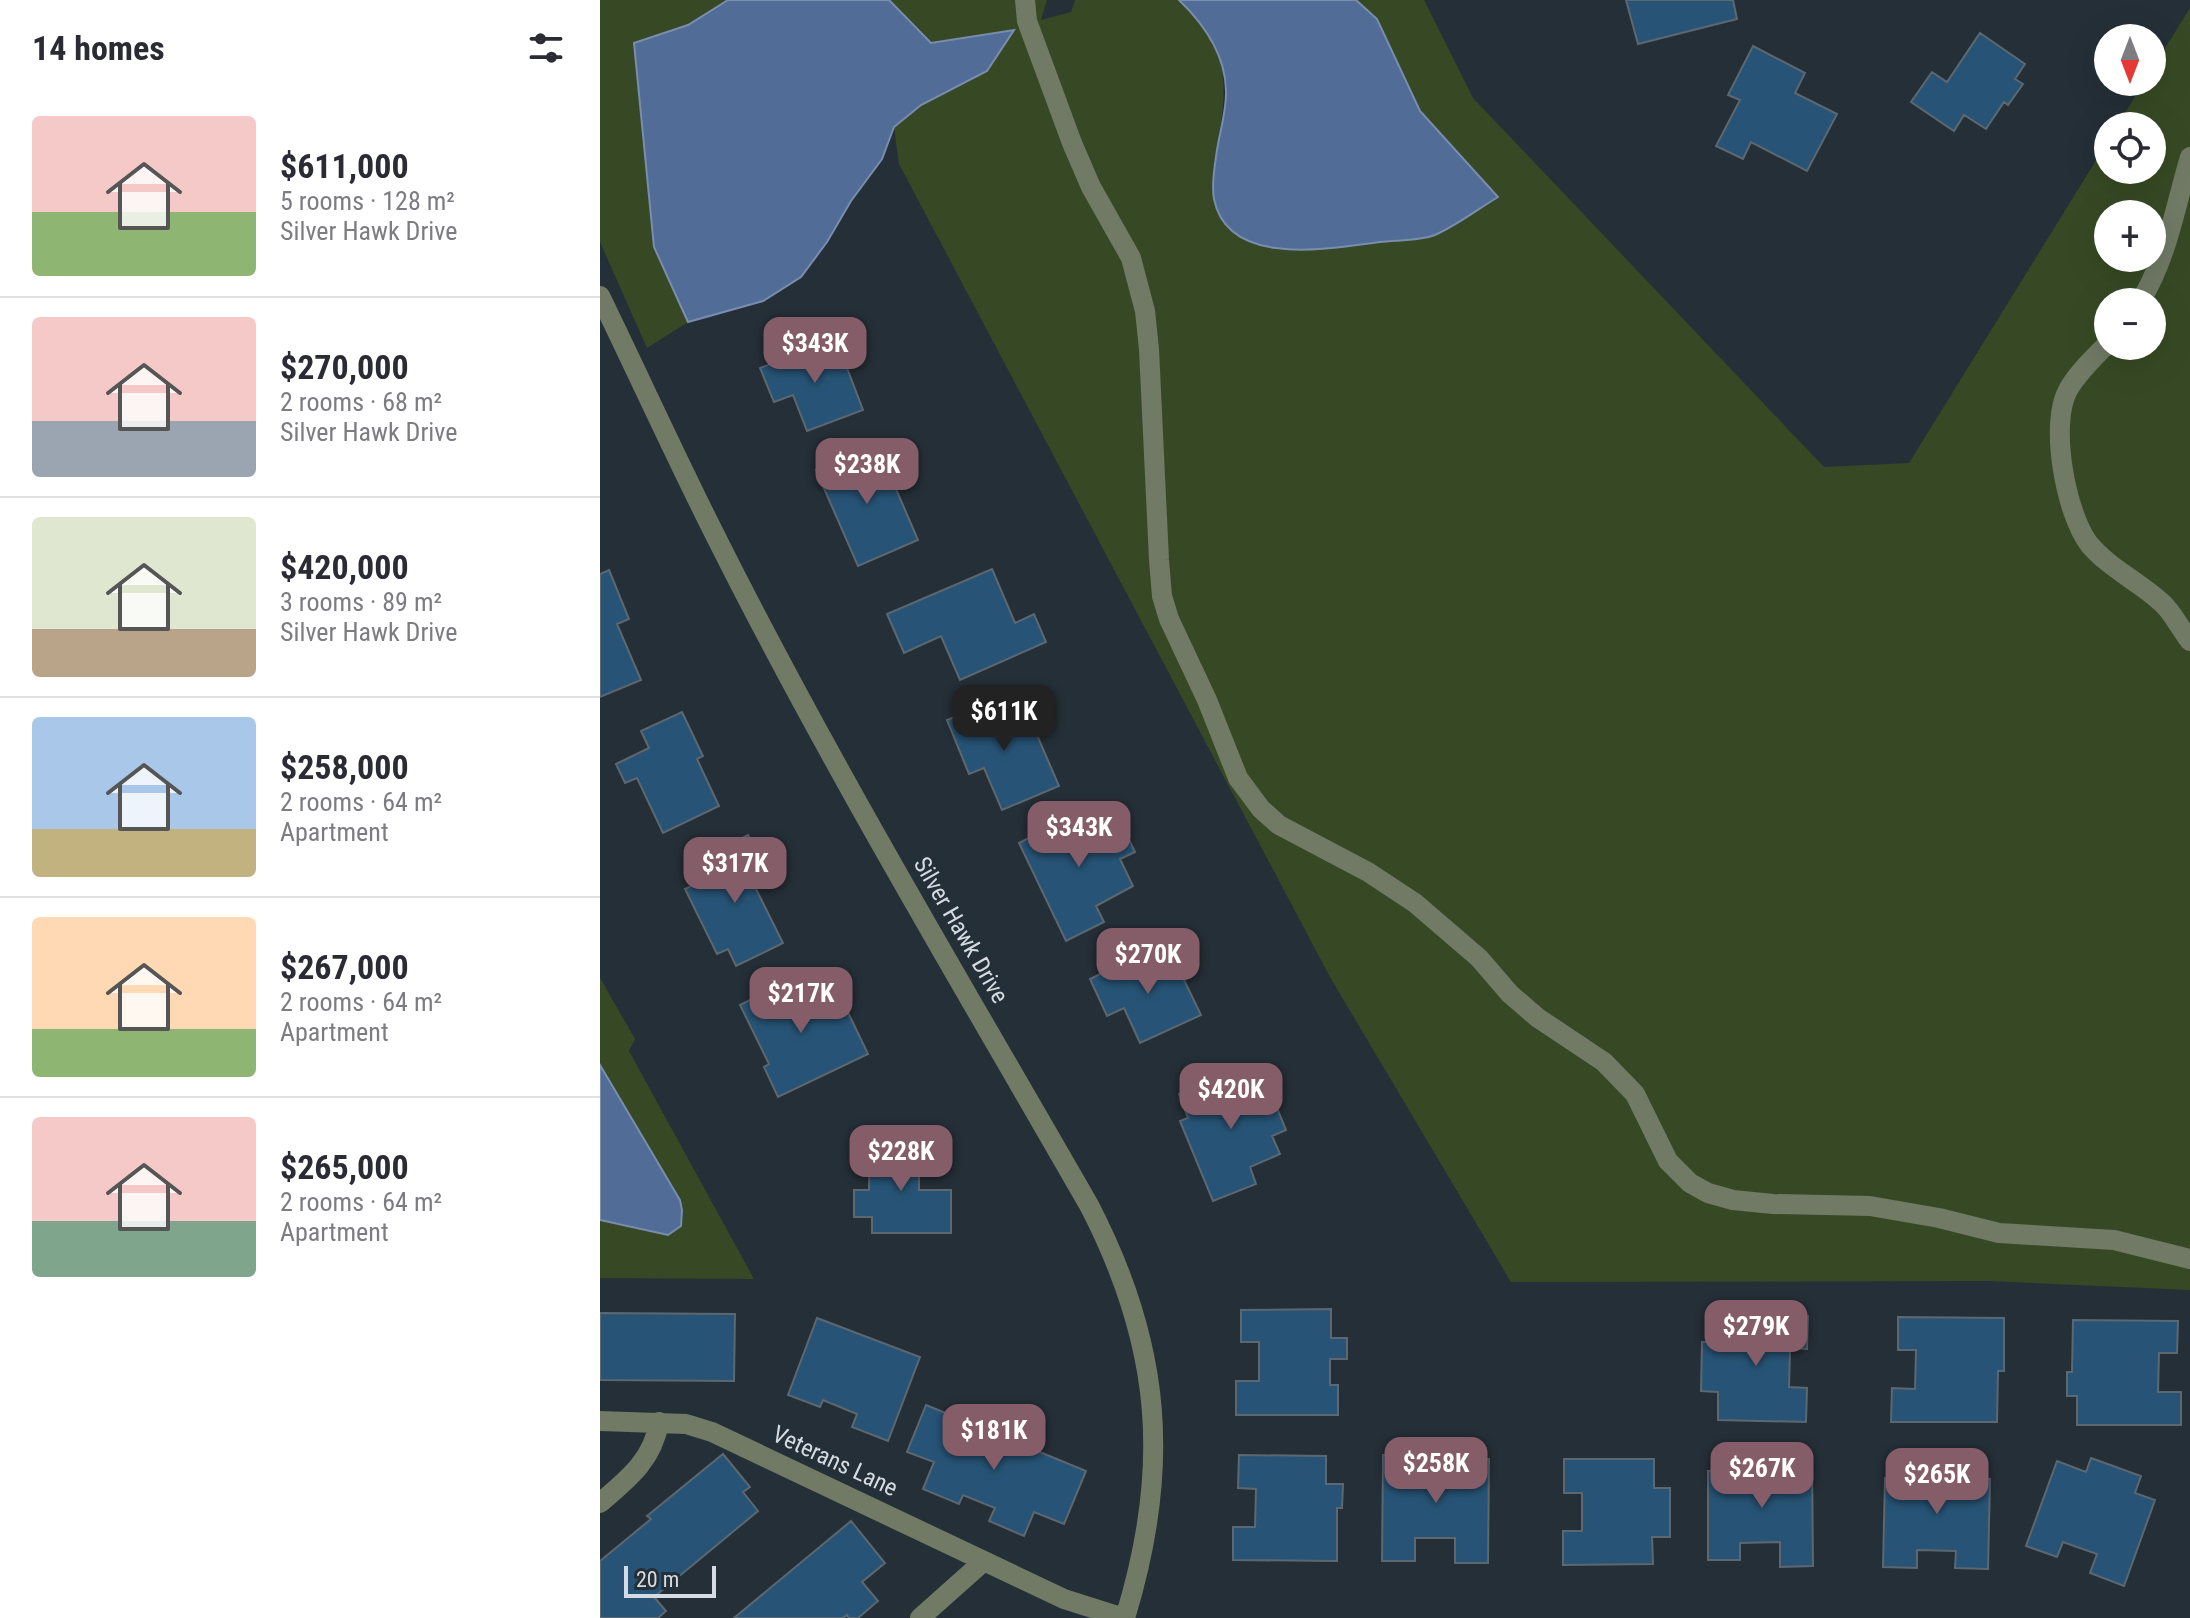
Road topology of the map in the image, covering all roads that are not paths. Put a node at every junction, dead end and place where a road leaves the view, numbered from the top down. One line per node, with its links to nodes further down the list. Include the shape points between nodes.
1 (1025, 0): 7 (street, via 1027,21 1072,143 1131,258 1145,311 1162,596 1238,778 1261,809 1279,825 1415,903 1538,1018 1604,1062 1635,1094 1668,1161 1708,1193 1773,1204 1870,1206 1999,1233 2114,1240)
2 (2190, 157): 3 (street, via 2171,235)
3 (2148, 288)
4 (600, 296): 13 (street, Silver Hawk Drive, via 752,604 887,854 1090,1207 1126,1289 1149,1372 1153,1446 1149,1516)
5 (2094, 359): 6 (street, via 2064,402 2060,428 2072,504 2096,551 2164,605)
6 (2190, 641)
7 (2190, 1259)
8 (600, 1421): 9 (street, Veterans Lane)
9 (659, 1422): 10 (street, via 652,1451); 11 (street, Veterans Lane, via 712,1432)
10 (600, 1503)
11 (984, 1561): 12 (street); 13 (street, Veterans Lane, via 1064,1599)
12 (920, 1618)
13 (1124, 1618)

